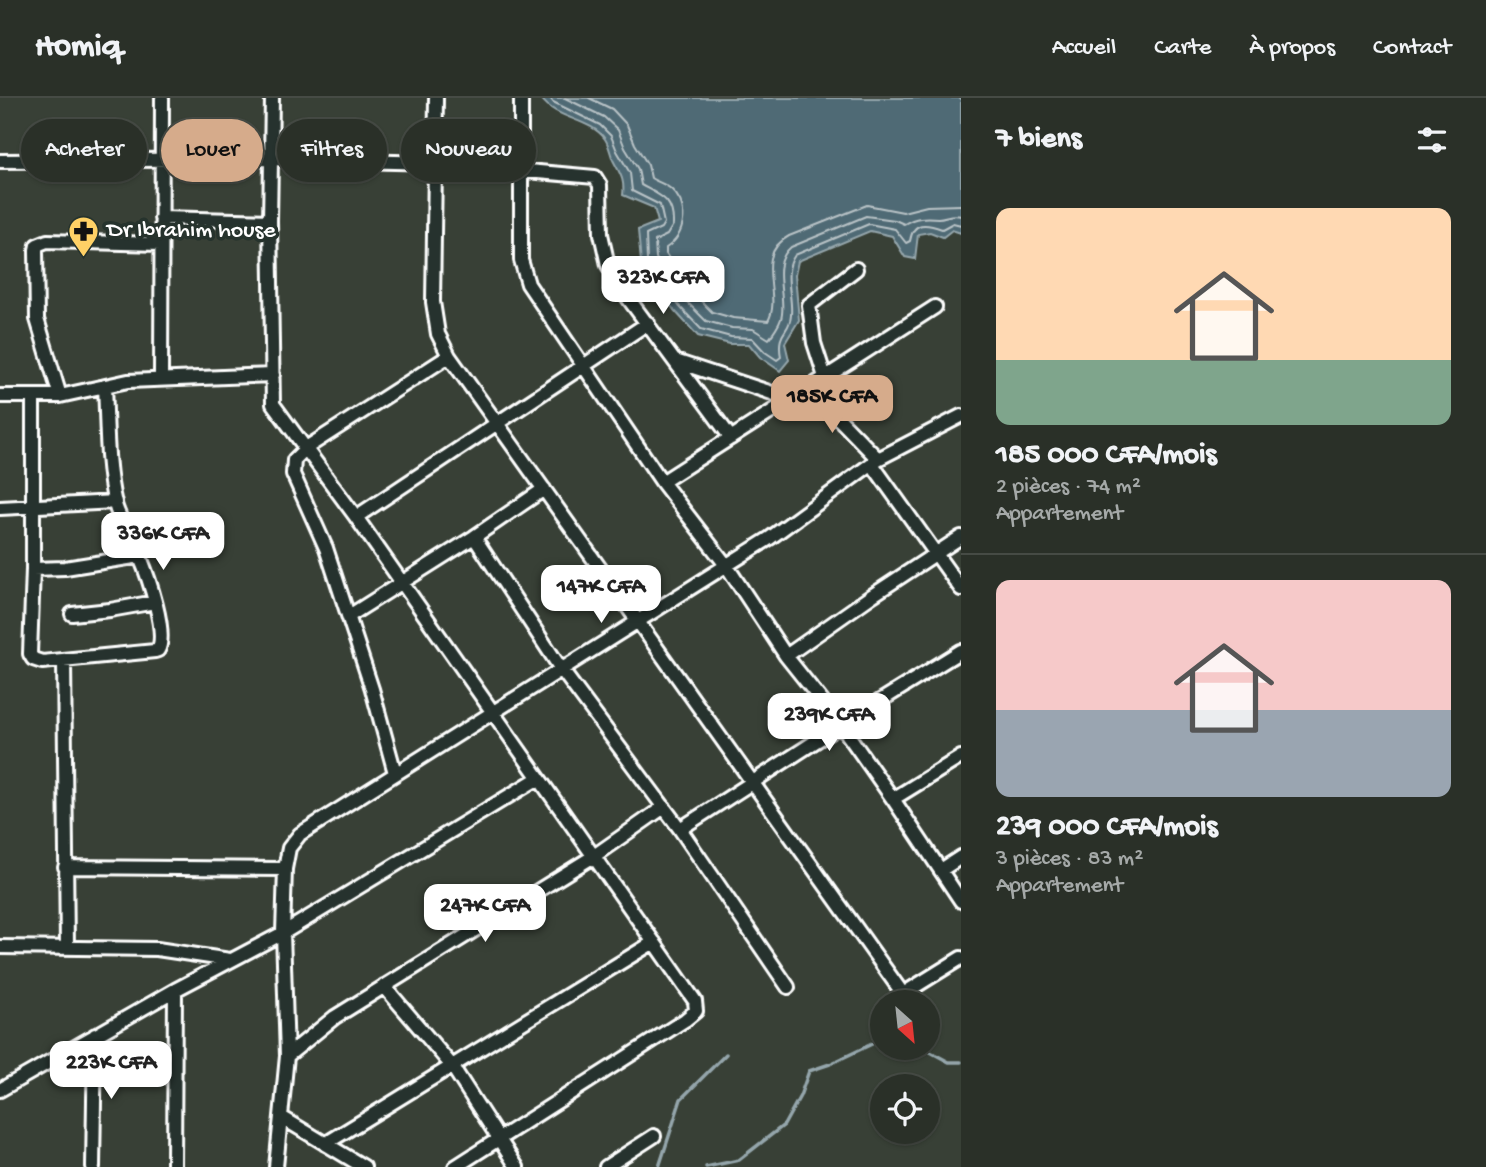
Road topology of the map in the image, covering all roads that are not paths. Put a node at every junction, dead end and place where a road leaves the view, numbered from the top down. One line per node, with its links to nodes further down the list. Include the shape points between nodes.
1 (162, 98): 5 (street)
2 (272, 98): 9 (street)
3 (436, 98): 6 (street)
4 (521, 98): 7 (street)
5 (162, 119)
6 (436, 119)
7 (521, 119)
8 (263, 159): 9 (street)
9 (271, 159): 12 (street); 18 (street)
10 (0, 161): 11 (street)
11 (161, 161)
12 (401, 162)
13 (536, 173): 22 (street, via 589,175 599,181 603,254)
14 (162, 182): 17 (street)
15 (436, 182): 23 (street, via 433,302 438,334)
16 (521, 182): 25 (street, via 524,276)
17 (161, 218): 18 (street); 19 (street)
18 (270, 221): 26 (street)
19 (160, 244): 28 (street); 32 (street, via 47,241 37,245 37,319)
20 (856, 269): 27 (street, via 809,305)
21 (935, 307): 27 (street)
22 (648, 323): 24 (street); 25 (street)
23 (449, 356): 35 (street); 37 (street)
24 (674, 361): 30 (street, via 775,394); 36 (street)
25 (582, 365): 35 (street); 39 (street)
26 (273, 375): 28 (street); 37 (street, via 273,404)
27 (825, 377): 30 (street)
28 (161, 379): 29 (street)
29 (105, 386): 32 (street); 41 (street)
30 (809, 387): 36 (street); 38 (street)
31 (0, 396): 33 (street)
32 (61, 396): 33 (street)
33 (33, 397): 42 (street)
34 (961, 416): 38 (street)
35 (497, 423): 40 (street); 44 (street)
36 (731, 438): 39 (street)
37 (306, 448): 44 (street); 55 (street, via 294,460 293,474 326,548)
38 (875, 461): 47 (street); 49 (street)
39 (662, 482): 49 (street)
40 (544, 489): 45 (street); 56 (street)
41 (115, 502): 42 (street); 48 (street)
42 (33, 507): 43 (street); 50 (street)
43 (0, 508)
44 (356, 517): 51 (street)
45 (474, 537): 51 (street); 60 (street)
46 (961, 537): 47 (street)
47 (935, 553): 52 (street); 58 (street)
48 (140, 556): 50 (street); 53 (street)
49 (726, 565): 56 (street); 58 (street)
50 (33, 569): 59 (street, via 30,654 42,662)
51 (401, 583): 55 (street); 61 (street)
52 (961, 589)
53 (155, 602): 54 (street); 59 (street, via 162,642 158,650)
54 (72, 614)
55 (349, 616): 64 (street)
56 (638, 622): 60 (street); 66 (street)
57 (961, 651): 62 (street)
58 (786, 656): 62 (street)
59 (64, 660): 72 (street)
60 (561, 669): 61 (street); 68 (street)
61 (491, 713): 64 (street); 65 (street)
62 (841, 725): 66 (street); 67 (street)
63 (961, 757): 67 (street)
64 (396, 773): 73 (street, via 300,834 289,848)
65 (537, 779): 70 (street); 76 (street)
66 (753, 782): 69 (street); 80 (street, via 902,994)
67 (893, 799): 74 (street)
68 (664, 807): 69 (street); 70 (street)
69 (680, 829): 83 (street)
70 (594, 856): 77 (street); 82 (street)
71 (961, 858): 74 (street)
72 (65, 867): 73 (street); 79 (street)
73 (285, 869): 76 (street)
74 (941, 870): 75 (street)
75 (961, 901)
76 (283, 933): 81 (street); 86 (street)
77 (654, 943): 87 (street); 91 (street, via 690,992 695,1012)
78 (0, 947): 79 (street)
79 (67, 948): 81 (street, via 171,950)
80 (961, 958)
81 (230, 960): 84 (street)
82 (384, 986): 86 (street, via 335,1017); 87 (street)
83 (788, 987)
84 (175, 990): 85 (street); 94 (street)
85 (95, 1035): 88 (street); 93 (street)
86 (287, 1056): 89 (street)
87 (452, 1066): 91 (street); 92 (street)
88 (0, 1090)
89 (281, 1117): 92 (street); 95 (street)
90 (654, 1136): 99 (street)
91 (500, 1139): 97 (street); 98 (street)
92 (325, 1144): 96 (street)
93 (93, 1167)
94 (174, 1167)
95 (276, 1167)
96 (365, 1167)
97 (455, 1167)
98 (517, 1167)
99 (606, 1167)

